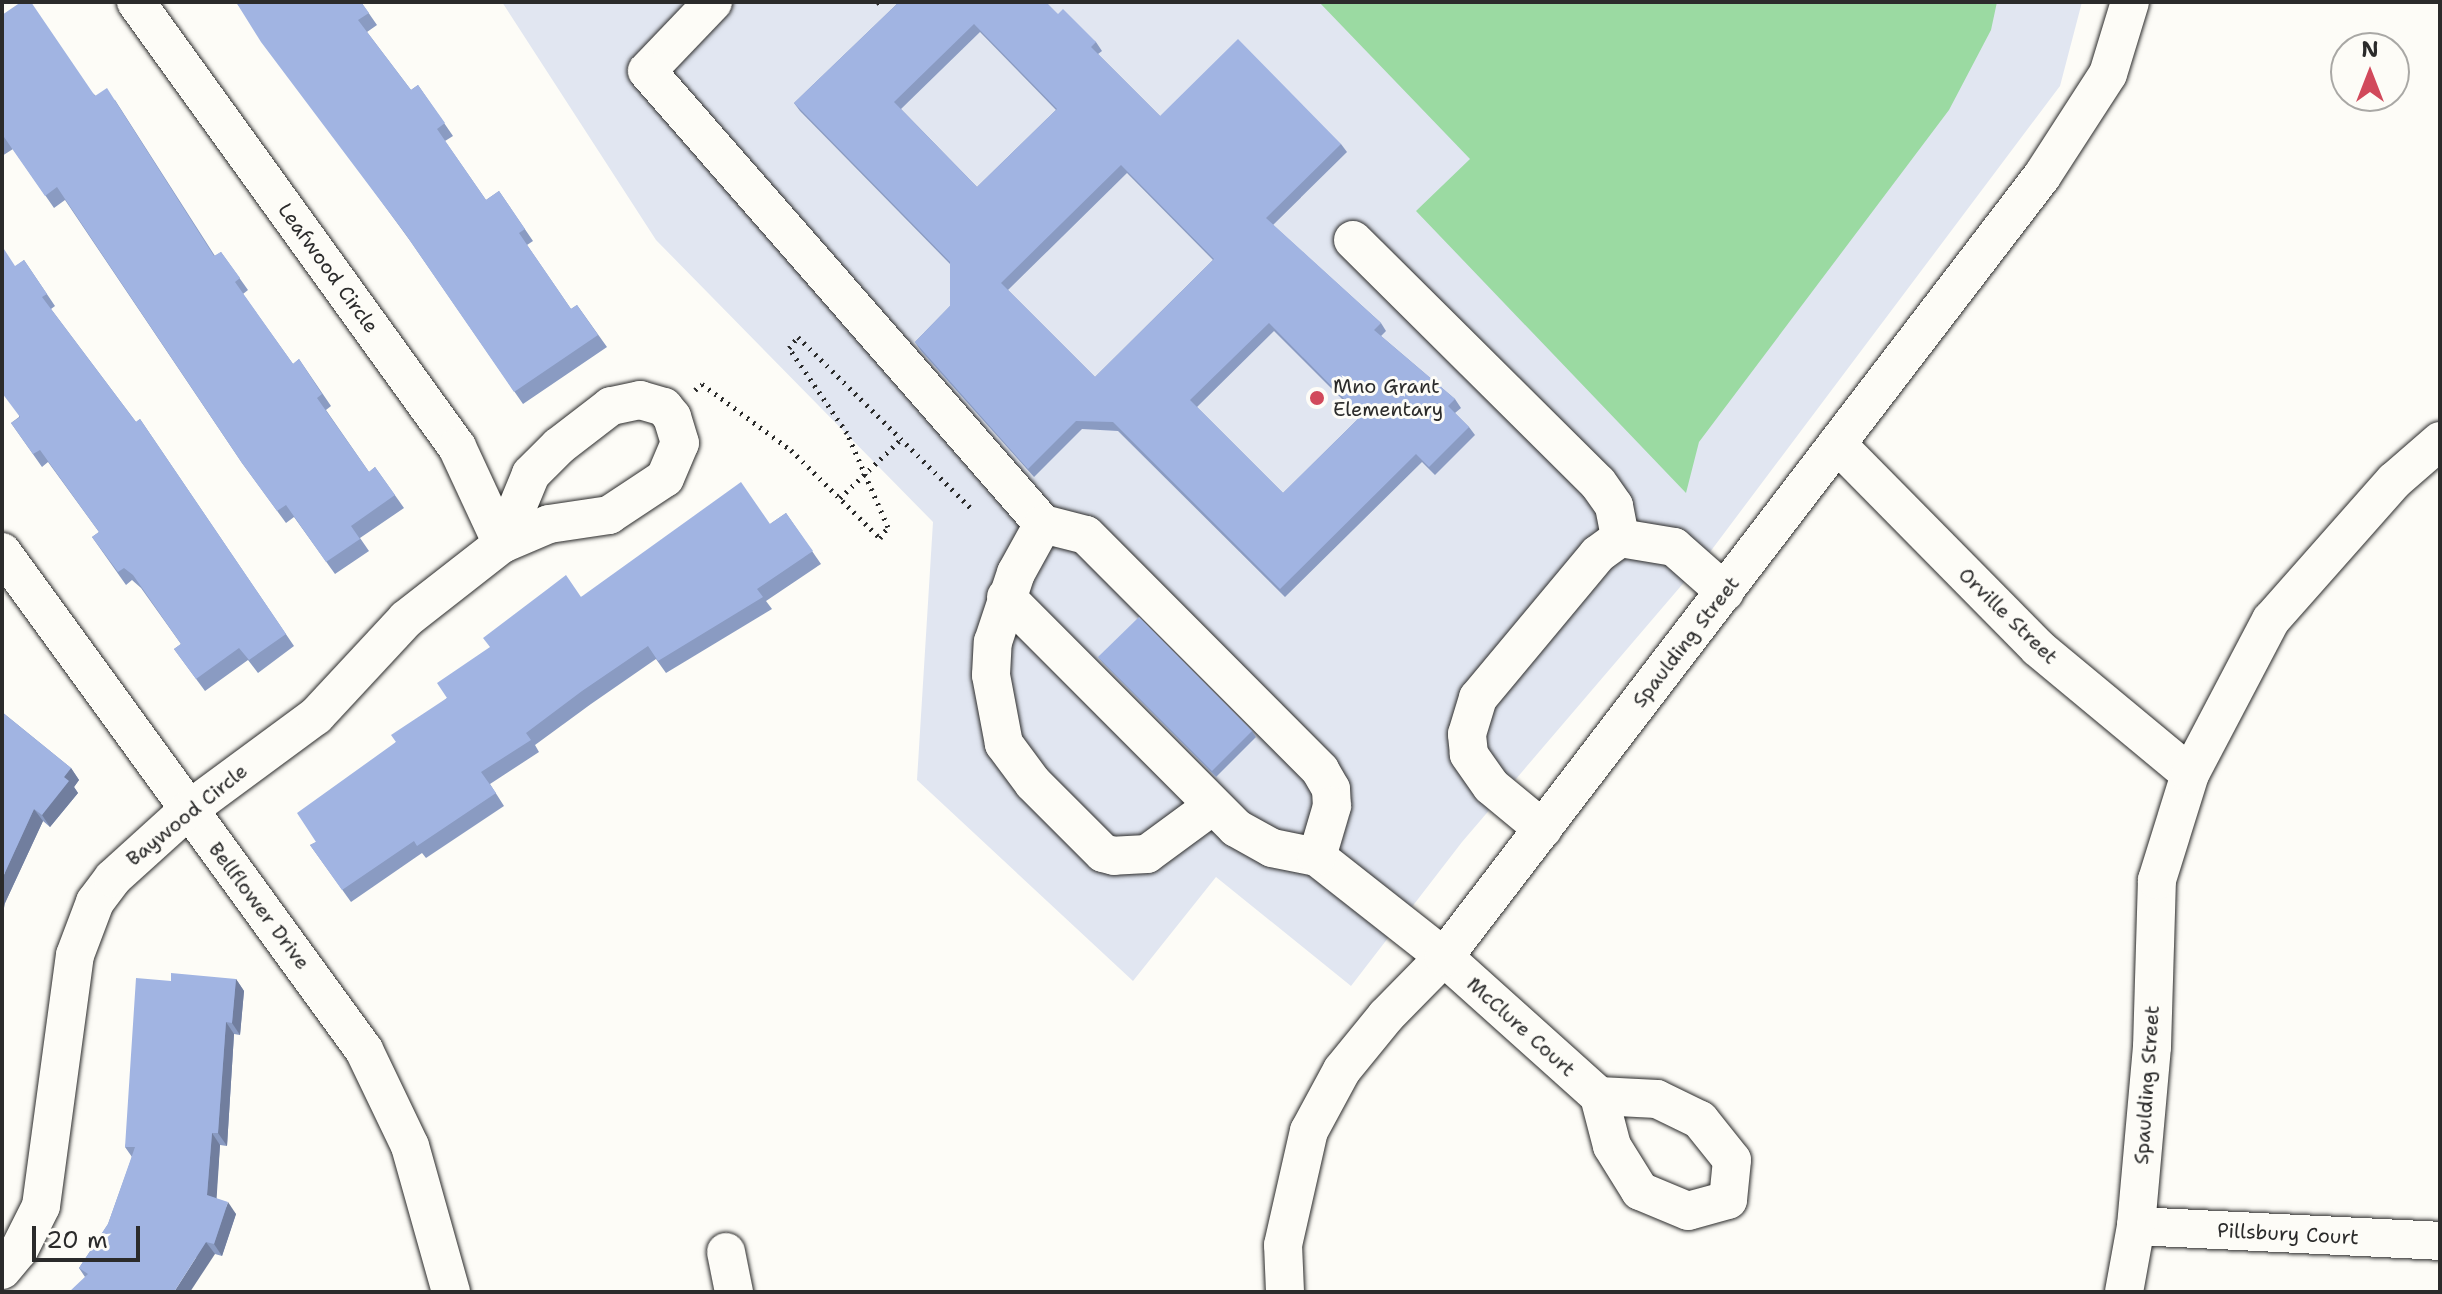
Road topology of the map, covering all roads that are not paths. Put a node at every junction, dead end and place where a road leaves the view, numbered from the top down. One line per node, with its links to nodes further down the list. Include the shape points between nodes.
1 (136, 2): 9 (street, Leafwood Circle, via 457,447)
2 (713, 2): 7 (street, via 647,71)
3 (2130, 2): 6 (street, Spaulding Street, via 2108,74 2042,176)
4 (1353, 240): 8 (street, via 1598,483 1614,506)
5 (2440, 441): 13 (street, Spaulding Street, via 2394,481 2271,620)
6 (1837, 444): 11 (street, Spaulding Street); 13 (street, Orville Street, via 2038,648)
7 (1043, 524): 12 (street); 17 (street, via 1086,535 1320,770 1331,789 1332,806)
8 (1620, 538): 11 (street, via 1674,547); 16 (street, via 1598,554 1478,698 1470,717 1469,754 1477,768)
9 (502, 544): 9 (street, Baywood Circle, via 531,474 611,406 640,400 664,407 672,417 680,443 665,478 609,515 549,524); 15 (street, Baywood Circle, via 406,619 316,716)
10 (2, 552): 15 (street, Bellflower Drive)
11 (1725, 592): 16 (street, Spaulding Street)
12 (1006, 597): 14 (street); 14 (street, via 993,642 996,713 1004,744 1033,783 1103,853 1114,856 1147,854)
13 (2190, 774): 20 (street, Spaulding Street, via 2157,880 2152,1047)
14 (1211, 807): 17 (street, via 1251,839 1290,854)
15 (187, 811): 23 (street, Baywood Circle, via 113,878 83,928 70,982 41,1206 19,1250); 24 (street, Bellflower Drive, via 327,996 387,1090 424,1184)
16 (1543, 829): 18 (street, Spaulding Street)
17 (1317, 857): 18 (street, McClure Court)
18 (1444, 957): 19 (street, McClure Court); 26 (street, Spaulding Street, via 1342,1070 1309,1131 1283,1245)
19 (1599, 1096)
20 (2136, 1226): 21 (street, Pillsbury Court); 27 (street, Spaulding Street)
21 (2440, 1241)
22 (726, 1252): 25 (street)
23 (2, 1270)
24 (451, 1292)
25 (734, 1292)
26 (1285, 1292)
27 (2124, 1292)

